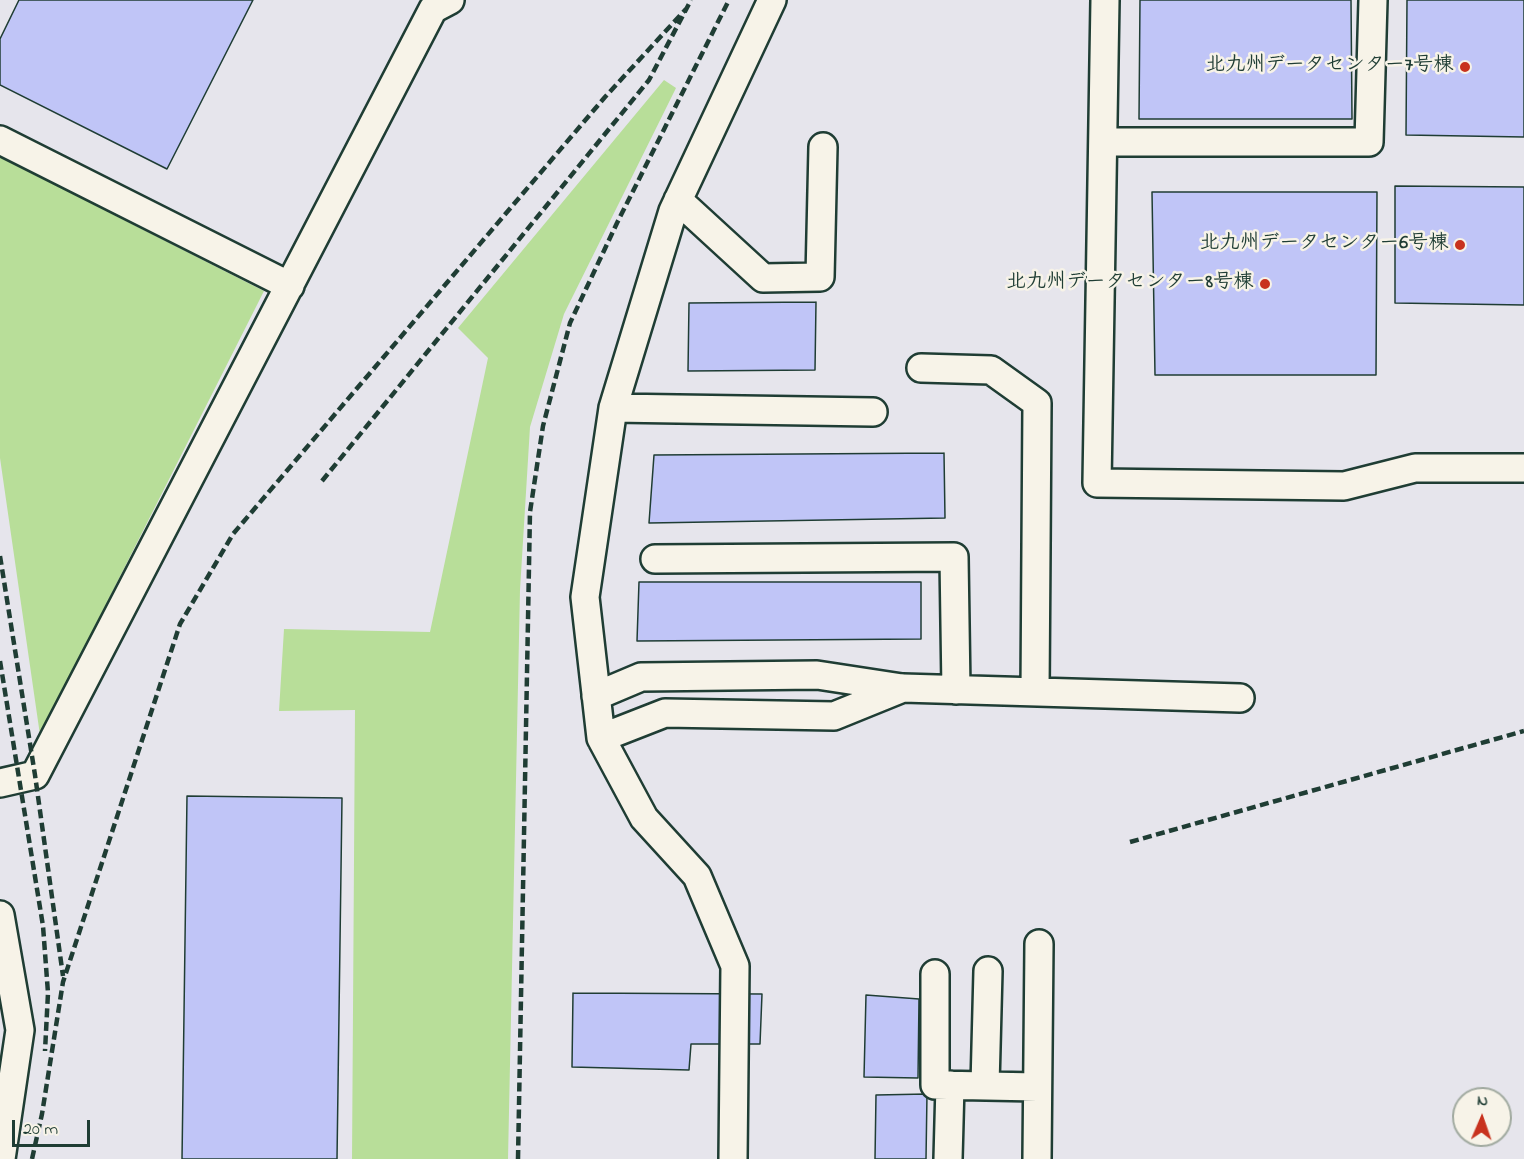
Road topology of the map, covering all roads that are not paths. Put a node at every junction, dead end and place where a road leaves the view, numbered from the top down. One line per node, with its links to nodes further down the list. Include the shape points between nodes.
1 (772, 0): 8 (street)
2 (1105, 0): 6 (street)
3 (1373, 0): 6 (street, via 1369,142)
4 (433, 3): 9 (street)
5 (0, 140): 9 (street)
6 (1103, 142): 13 (street, via 1097,483 1344,486 1415,468)
7 (823, 147): 8 (street, via 820,277 763,278)
8 (678, 200): 11 (street)
9 (290, 286): 21 (street, via 35,775)
10 (921, 369): 17 (street, via 991,370 1037,403)
11 (613, 408): 12 (street); 18 (street, via 585,597)
12 (873, 412)
13 (1524, 468)
14 (655, 559): 16 (street, via 954,557)
15 (903, 688): 16 (street); 18 (street, via 817,675 641,677); 20 (street, via 834,716 665,713)
16 (956, 690): 17 (street)
17 (1035, 692): 19 (street)
18 (596, 696): 20 (street)
19 (1240, 698)
20 (601, 738): 30 (street, via 644,819 697,876 735,966)
21 (0, 783)
22 (0, 915): 29 (street, via 20,1030)
23 (1039, 944): 28 (street)
24 (988, 971): 27 (street)
25 (935, 974): 26 (street, via 935,1084)
26 (950, 1085): 27 (street); 31 (street)
27 (986, 1085): 28 (street)
28 (1038, 1087): 32 (street)
29 (1, 1159)
30 (733, 1159)
31 (948, 1159)
32 (1037, 1159)

